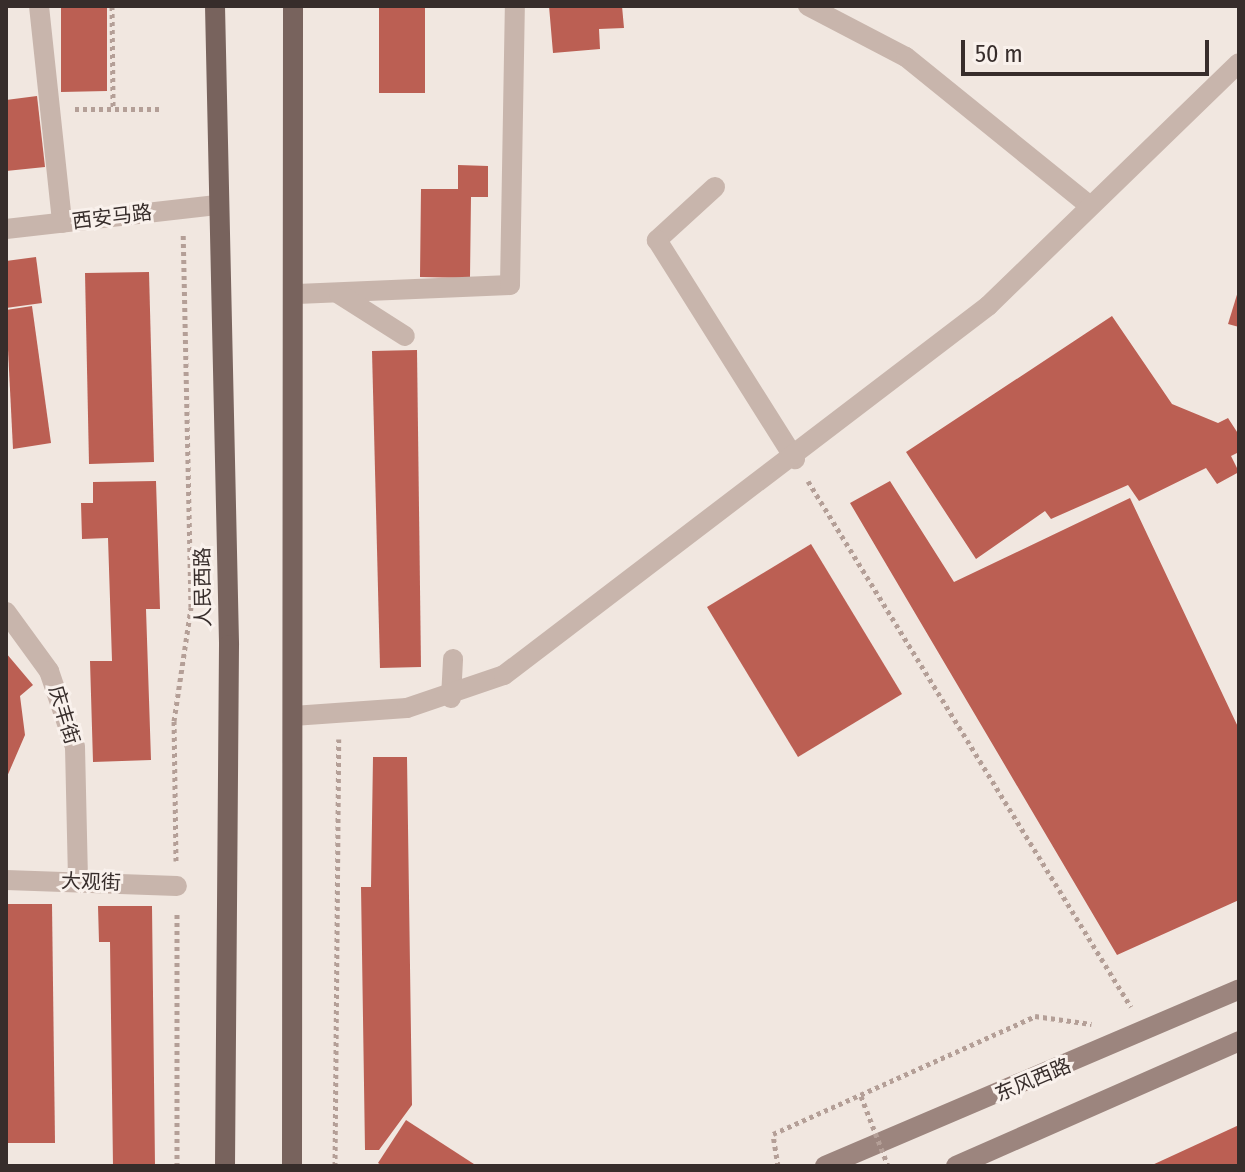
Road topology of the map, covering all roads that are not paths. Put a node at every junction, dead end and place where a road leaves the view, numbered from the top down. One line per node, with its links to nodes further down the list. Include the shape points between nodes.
1 (39, 6): 10 (street)
2 (215, 6): 8 (main road, 人民西路)
3 (293, 6): 12 (main road)
4 (515, 6): 13 (street, via 510,285)
5 (808, 6): 9 (street, via 906,57)
6 (1239, 63): 9 (street)
7 (715, 187): 15 (street, via 657,240)
8 (217, 205): 10 (street, 西安马路); 25 (main road, 人民西路, via 229,645)
9 (1089, 205): 15 (street, via 988,306)
10 (62, 223): 11 (street, 西安马路)
11 (6, 229)
12 (297, 294): 13 (street); 19 (main road)
13 (339, 294): 14 (street)
14 (405, 336)
15 (795, 459): 18 (street, via 504,675)
16 (6, 612): 21 (street, 庆丰街, via 49,671 75,747)
17 (453, 659): 18 (street)
18 (451, 698): 19 (street, via 340,715)
19 (293, 716): 26 (main road)
20 (6, 880): 21 (street, 大观街)
21 (78, 881): 22 (street, 大观街)
22 (177, 886)
23 (1239, 989): 27 (main road, 东风西路)
24 (1239, 1041): 28 (main road)
25 (225, 1166)
26 (292, 1166)
27 (825, 1166)
28 (956, 1166)

